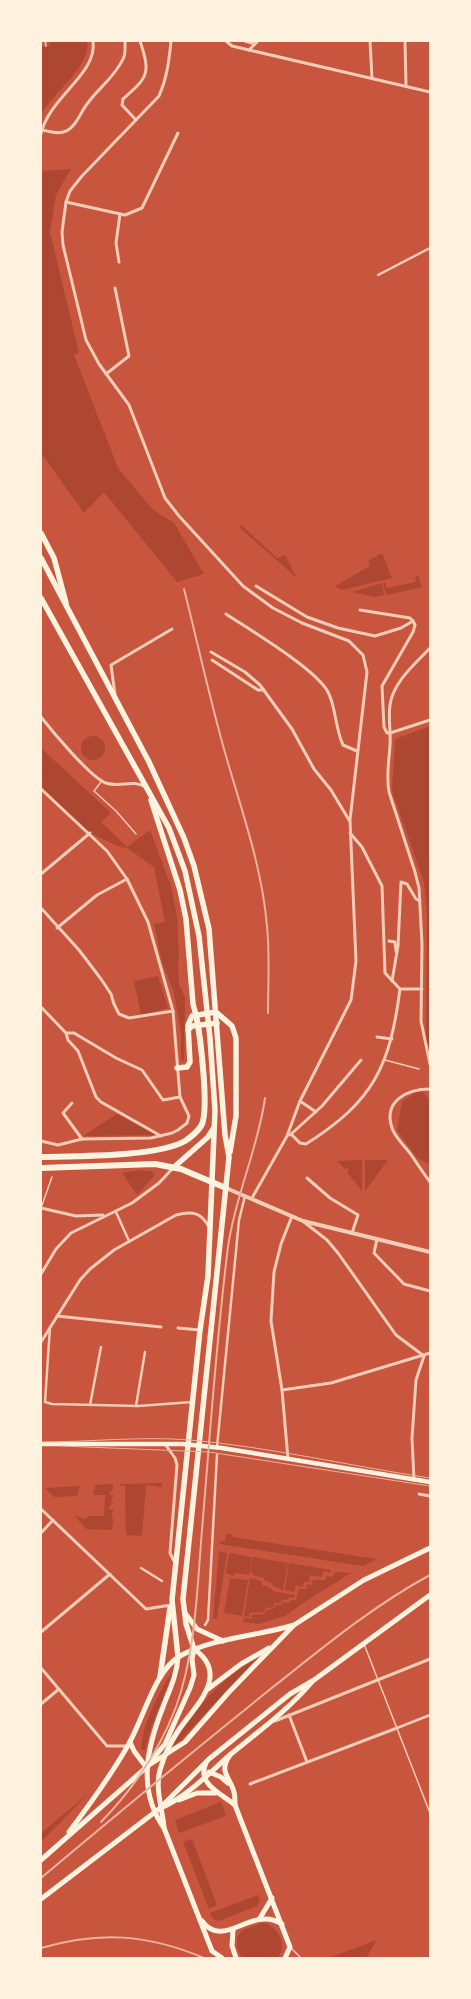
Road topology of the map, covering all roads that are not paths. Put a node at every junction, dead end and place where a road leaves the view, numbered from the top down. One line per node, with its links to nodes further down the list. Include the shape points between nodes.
1 (93, 41): 15 (street, via 94,51 89,65 56,103)
2 (125, 41): 15 (street, via 124,58 115,73 96,92 76,122 67,131)
3 (140, 41): 14 (street, via 147,67 142,82 123,99 122,105)
4 (171, 41): 14 (street, via 165,82 159,96)
5 (226, 41): 10 (street, via 232,46)
6 (245, 41): 9 (street)
7 (370, 41): 11 (street)
8 (405, 41): 12 (street)
9 (256, 42): 10 (street)
10 (249, 50): 11 (street)
11 (372, 78): 12 (street)
12 (406, 86): 13 (street)
13 (430, 92)
14 (136, 120): 17 (street, via 82,176 70,191)
15 (41, 132)
16 (178, 133): 18 (street, via 142,208 125,215)
17 (66, 202): 18 (street); 23 (street, via 62,232 65,253 86,340)
18 (120, 214): 20 (street, via 116,243)
19 (430, 248): 21 (street)
20 (118, 262)
21 (378, 275)
22 (115, 288): 23 (street, via 129,356)
23 (106, 374): 41 (street, via 129,405 165,498 243,586 273,608 302,623 349,641 363,655 367,678)
24 (41, 533): 29 (highway, via 54,558)
25 (41, 558): 29 (highway)
26 (256, 586): 31 (street, via 307,617 338,628 375,636)
27 (41, 598): 43 (highway)
28 (360, 610): 31 (street, via 410,618)
29 (69, 613): 37 (highway)
30 (226, 614): 41 (street, via 318,679 328,692 337,732 343,745)
31 (414, 621): 40 (street, via 413,632 382,686 384,727 387,733)
32 (172, 629): 37 (street, via 111,665)
33 (430, 648): 40 (street, via 410,669 394,693 390,704)
34 (211, 652): 36 (street, via 245,672)
35 (212, 660): 36 (street, via 258,690)
36 (264, 690): 45 (street, via 292,728 314,769)
37 (115, 698): 61 (highway, via 149,762 194,866 209,929)
38 (41, 717): 42 (street, via 72,753)
39 (430, 720): 40 (street)
40 (390, 733): 51 (street, via 388,786 418,880)
41 (357, 751): 45 (street)
42 (102, 781): 43 (street, via 120,785 140,784); 48 (lane, via 94,792 116,811)
43 (147, 788): 62 (highway, via 169,828 188,882 199,936); 63 (highway, via 180,890 186,919)
44 (41, 789): 46 (street)
45 (350, 820): 47 (street)
46 (90, 833): 49 (street); 50 (street)
47 (350, 833): 56 (street, via 362,847 382,886 384,967); 78 (street, via 356,961 351,1000)
48 (136, 834)
49 (41, 874)
50 (127, 879): 53 (street, via 97,895); 60 (street, via 148,922)
51 (420, 901): 55 (street, via 407,884 401,882); 58 (street)
52 (41, 908): 53 (street)
53 (57, 928): 60 (street, via 79,950 101,979 111,994 119,1014 129,1018)
54 (389, 941): 55 (street, via 394,942)
55 (397, 955): 56 (street)
56 (392, 981): 57 (street)
57 (400, 988): 58 (street); 70 (street)
58 (422, 989): 73 (street, via 421,1021)
59 (41, 1007): 68 (street)
60 (173, 1011): 74 (street)
61 (216, 1012): 62 (highway); 64 (highway); 88 (highway, via 232,1026 236,1038 236,1116)
62 (206, 1013): 63 (highway); 65 (highway)
63 (196, 1015): 66 (highway); 67 (highway, via 189,1019)
64 (217, 1023): 65 (highway); 88 (highway)
65 (208, 1024): 66 (highway); 81 (highway, via 215,1110)
66 (198, 1025): 67 (highway); 87 (highway, via 205,1104 201,1125 194,1135 175,1145 154,1150)
67 (188, 1030): 74 (highway, via 190,1062 187,1067)
68 (66, 1033): 77 (street, via 74,1033 142,1070 163,1100); 83 (street, via 68,1040 81,1057 96,1097)
69 (377, 1037): 70 (street)
70 (392, 1039): 72 (street)
71 (361, 1060): 80 (street)
72 (385, 1060): 75 (lane); 82 (street, via 374,1082 361,1099 343,1115 306,1144)
73 (430, 1064)
74 (177, 1068): 77 (street)
75 (419, 1069)
76 (430, 1089): 94 (street, via 415,1089 402,1096 390,1114 392,1129)
77 (180, 1097): 83 (street, via 188,1113 187,1123 178,1130)
78 (300, 1101): 80 (street); 84 (street)
79 (72, 1103): 85 (street, via 62,1113)
80 (316, 1112): 82 (street)
81 (213, 1128): 90 (highway, via 208,1137); 93 (highway)
82 (291, 1134): 84 (street)
83 (161, 1136): 85 (street)
84 (287, 1136): 97 (street)
85 (82, 1139): 86 (street, via 58,1145)
86 (41, 1141)
87 (41, 1157)
88 (229, 1157): 95 (highway)
89 (41, 1168): 90 (highway, via 143,1164)
90 (173, 1168): 93 (highway); 99 (street, via 144,1195)
91 (52, 1177): 98 (lane)
92 (307, 1178): 104 (street, via 330,1198 358,1215)
93 (211, 1182): 95 (highway); 103 (highway)
94 (430, 1182)
95 (226, 1188): 96 (street); 127 (highway)
96 (245, 1195): 97 (street); 128 (street, via 237,1235)
97 (252, 1198): 101 (street)
98 (41, 1208): 100 (street, via 76,1216)
99 (116, 1212): 100 (street); 106 (street)
100 (111, 1214): 108 (street, via 78,1228 65,1238)
101 (292, 1216): 102 (street); 120 (street, via 274,1272 272,1297 271,1321)
102 (303, 1221): 104 (street); 119 (street, via 327,1240 338,1253 396,1335)
103 (209, 1228): 106 (street, via 202,1216 187,1212 176,1215); 114 (highway, via 208,1276)
104 (352, 1233): 105 (street)
105 (377, 1239): 107 (street); 109 (street, via 374,1253 404,1284)
106 (130, 1242): 110 (street, via 96,1263 88,1271)
107 (430, 1252)
108 (41, 1274)
109 (430, 1291)
110 (57, 1316): 111 (street); 112 (street)
111 (51, 1325): 115 (street); 122 (street, via 45,1402)
112 (161, 1326)
113 (178, 1328): 114 (street)
114 (200, 1330): 121 (highway)
115 (41, 1342)
116 (101, 1347): 122 (street)
117 (145, 1352): 123 (street)
118 (430, 1353): 119 (street)
119 (424, 1356): 120 (street, via 331,1383); 131 (street, via 416,1380 412,1438)
120 (282, 1390): 130 (street)
121 (193, 1402): 123 (street); 126 (highway)
122 (90, 1405): 123 (street)
123 (136, 1406)
124 (41, 1444): 125 (main road)
125 (165, 1444): 126 (main road); 139 (street, via 177,1464 170,1553)
126 (189, 1445): 127 (main road); 139 (highway)
127 (200, 1446): 128 (main road); 145 (highway, via 183,1600)
128 (217, 1447): 130 (main road)
129 (217, 1456): 146 (street, via 208,1620)
130 (288, 1459): 131 (main road)
131 (414, 1480): 132 (main road)
132 (430, 1482)
133 (419, 1494): 134 (street)
134 (430, 1496)
135 (41, 1509): 136 (street)
136 (53, 1520): 137 (street); 141 (street)
137 (41, 1533)
138 (430, 1548): 147 (main road, via 364,1580)
139 (175, 1564): 144 (highway)
140 (141, 1568): 142 (street)
141 (110, 1574): 144 (street, via 146,1609); 148 (street)
142 (162, 1581)
143 (430, 1595): 150 (main road)
144 (172, 1602): 153 (highway); 156 (highway)
145 (185, 1613): 149 (main road, via 197,1629); 152 (highway)
146 (205, 1625)
147 (294, 1625): 149 (main road, via 269,1633); 151 (main road)
148 (41, 1632)
149 (223, 1641): 152 (main road)
150 (363, 1642): 157 (main road); 158 (lane)
151 (277, 1644): 160 (main road, via 241,1664); 170 (main road, via 185,1742)
152 (194, 1649): 153 (main road); 160 (main road, via 206,1657 209,1666); 170 (main road, via 194,1675 190,1688 164,1744)
153 (178, 1657): 156 (main road); 181 (main road, via 177,1672 154,1729 148,1755 148,1780 155,1815)
154 (430, 1659): 158 (street)
155 (41, 1668): 159 (street)
156 (160, 1677): 166 (main road)
157 (314, 1680): 164 (main road, via 296,1701); 168 (main road, via 290,1694)
158 (378, 1680): 162 (street); 165 (lane)
159 (59, 1689): 161 (street); 166 (street, via 107,1746)
160 (207, 1690): 181 (main road, via 173,1740 160,1771 158,1789)
161 (41, 1704)
162 (289, 1715): 164 (street); 169 (street)
163 (430, 1715): 165 (street)
164 (268, 1724): 167 (main road)
165 (397, 1728): 169 (street); 180 (lane)
166 (129, 1744): 170 (main road); 182 (main road)
167 (230, 1755): 171 (main road); 174 (main road, via 225,1768)
168 (209, 1759): 172 (main road); 173 (main road)
169 (307, 1762): 175 (street)
170 (147, 1766): 182 (main road)
171 (210, 1773): 172 (main road); 174 (main road)
172 (204, 1775): 173 (main road); 176 (main road, via 209,1786); 177 (main road)
173 (188, 1779): 179 (main road)
174 (230, 1784): 178 (main road)
175 (250, 1784)
176 (218, 1793): 177 (main road, via 198,1793); 178 (main road)
177 (173, 1803): 179 (main road)
178 (235, 1805): 184 (main road)
179 (159, 1809): 185 (main road)
180 (430, 1813)
181 (164, 1828): 186 (main road)
182 (64, 1840): 183 (main road)
183 (41, 1860)
184 (272, 1898): 187 (main road); 188 (main road)
185 (41, 1899)
186 (199, 1917): 189 (main road, via 205,1925 214,1930 225,1931); 191 (main road, via 212,1951)
187 (260, 1918): 188 (main road, via 275,1920); 189 (main road)
188 (283, 1925): 190 (main road)
189 (234, 1928): 192 (main road, via 232,1946)
190 (290, 1947): 193 (main road); 194 (lane)
191 (222, 1958)
192 (236, 1958)
193 (285, 1958)
194 (301, 1958)

